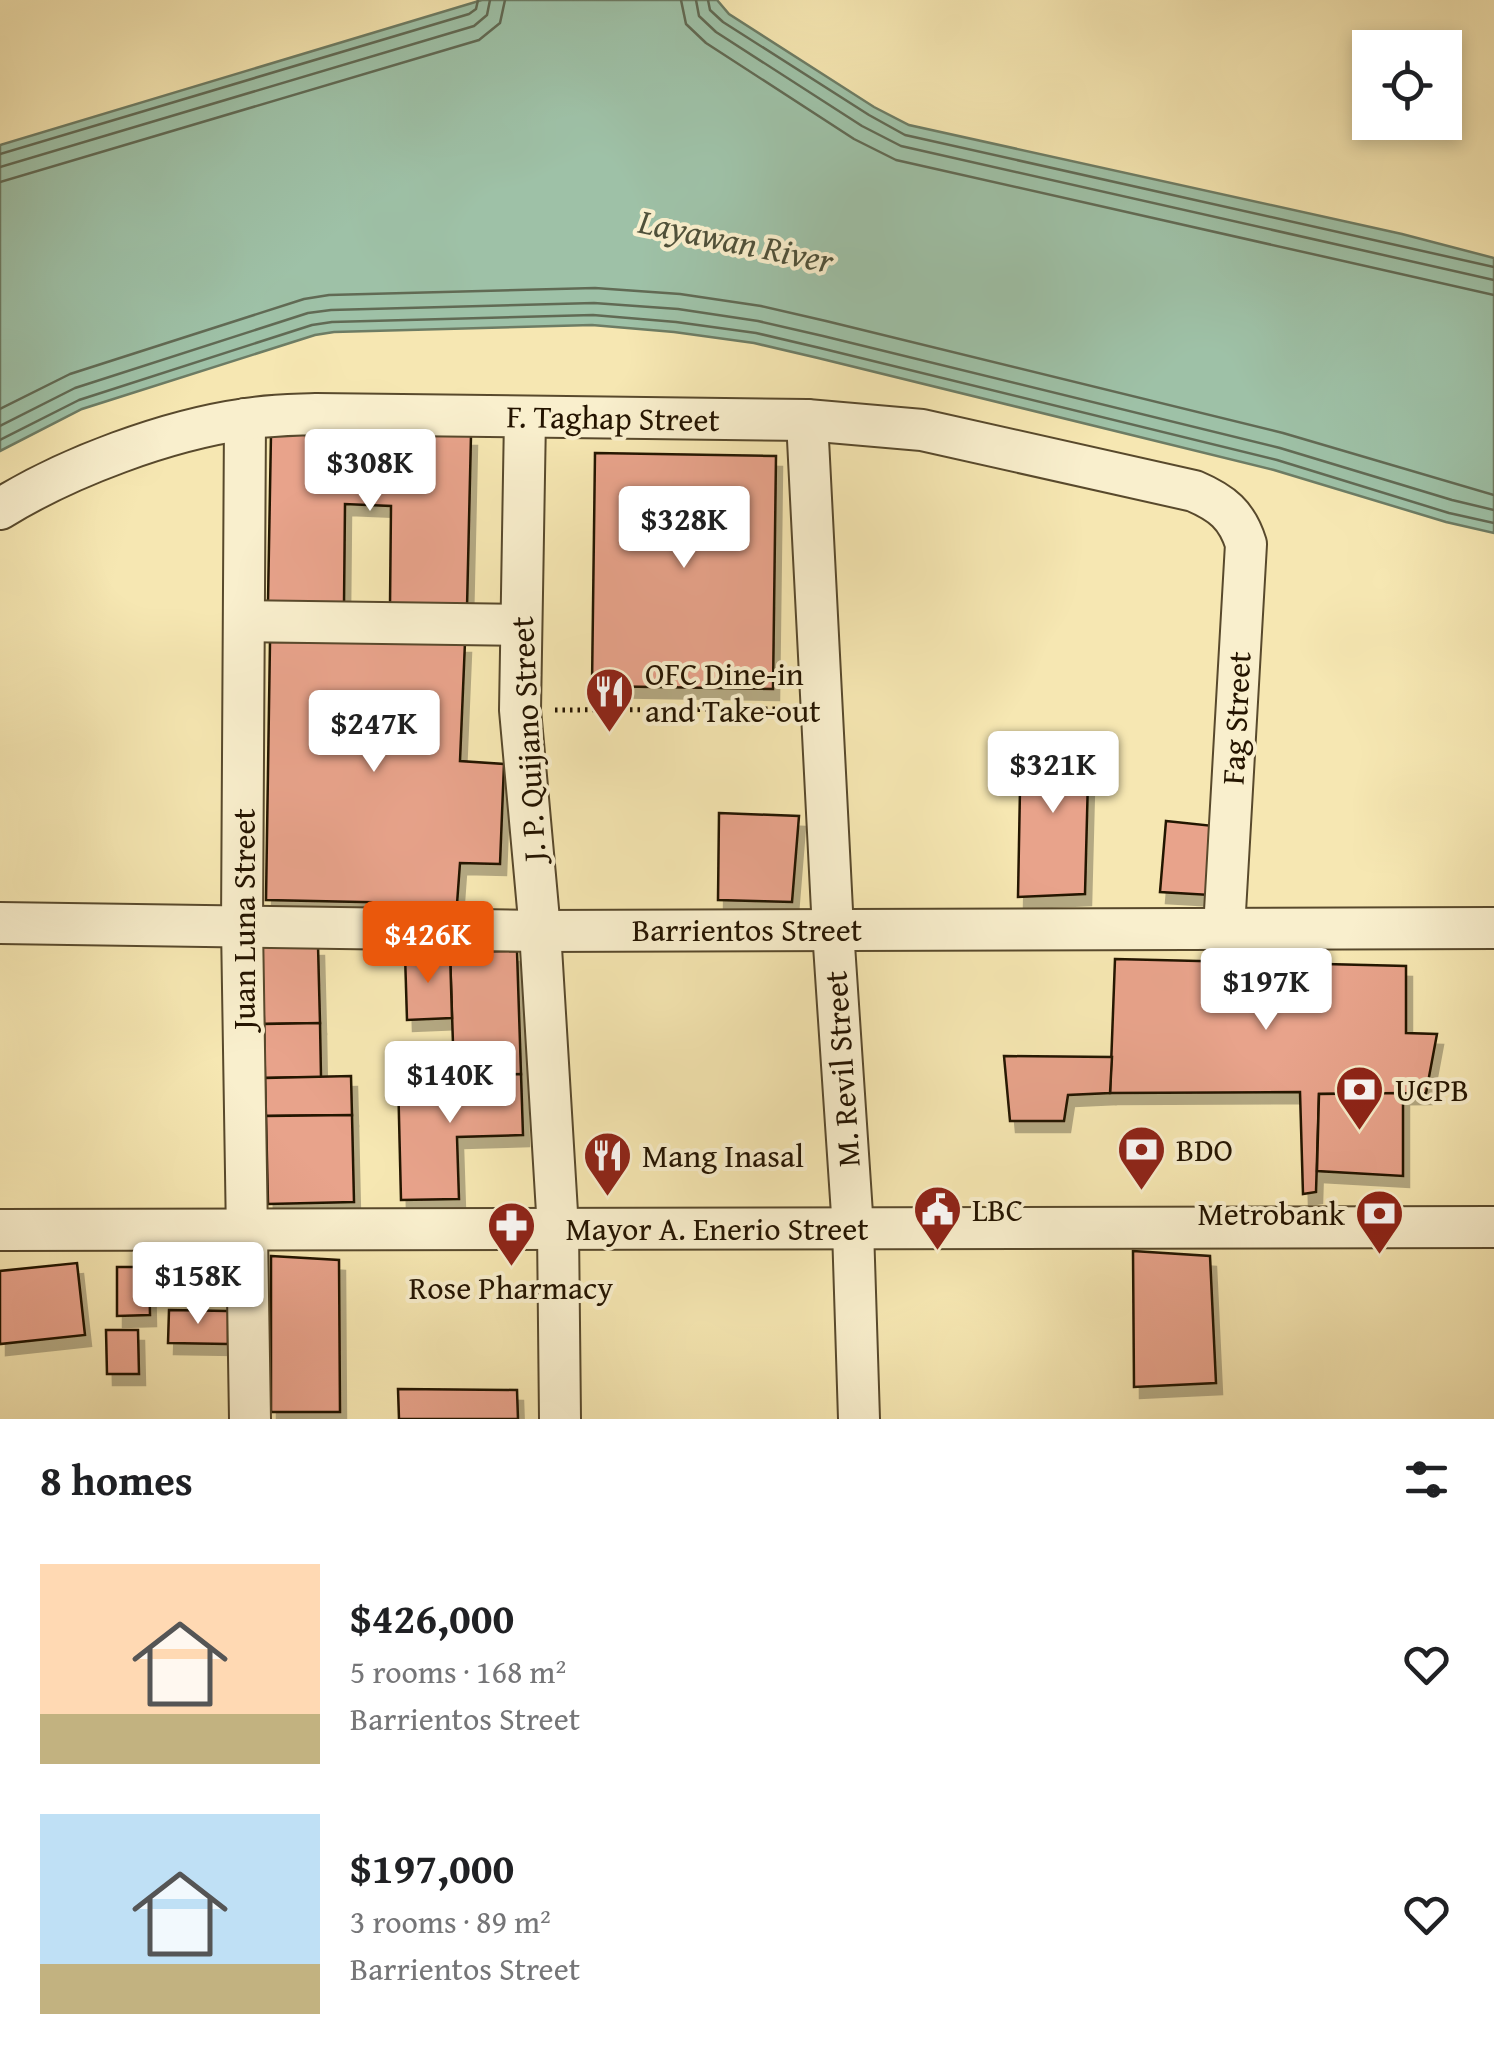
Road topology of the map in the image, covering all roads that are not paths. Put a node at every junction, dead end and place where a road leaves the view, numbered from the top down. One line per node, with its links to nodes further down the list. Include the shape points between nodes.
1 (525, 418): 2 (street, F. Taghap Street); 3 (street, F. Taghap Street); 7 (street, J. P. Quijano Street)
2 (245, 419): 4 (street, F. Taghap Street, via 146,444 38,486); 6 (street, Juan Luna Street)
3 (807, 420): 5 (street, F. Taghap Street, via 922,430 1194,491); 12 (street, M. Revil Street)
4 (0, 509)
5 (1230, 512): 10 (street, Fag Street, via 1246,544)
6 (244, 621): 7 (street); 9 (street, Juan Luna Street)
7 (520, 625): 13 (street, J. P. Quijano Street, via 520,710)
8 (0, 923): 9 (street, Barrientos Street)
9 (242, 926): 13 (street, Barrientos Street); 15 (street, Juan Luna Street)
10 (1224, 928): 11 (street, Barrientos Street); 12 (street, Barrientos Street)
11 (1494, 928)
12 (832, 930): 13 (street, Barrientos Street); 17 (street, M. Revil Street)
13 (540, 931): 16 (street, J. P. Quijano Street)
14 (1494, 1227): 17 (street, Mayor A. Enerio Street)
15 (247, 1229): 16 (street, Mayor A. Enerio Street); 18 (street, Mayor A. Enerio Street); 19 (street, Juan Luna Street)
16 (558, 1229): 17 (street, Mayor A. Enerio Street); 20 (street, J. P. Quijano Street)
17 (852, 1229): 21 (street, M. Revil Street)
18 (0, 1230)
19 (250, 1419)
20 (560, 1419)
21 (859, 1419)

